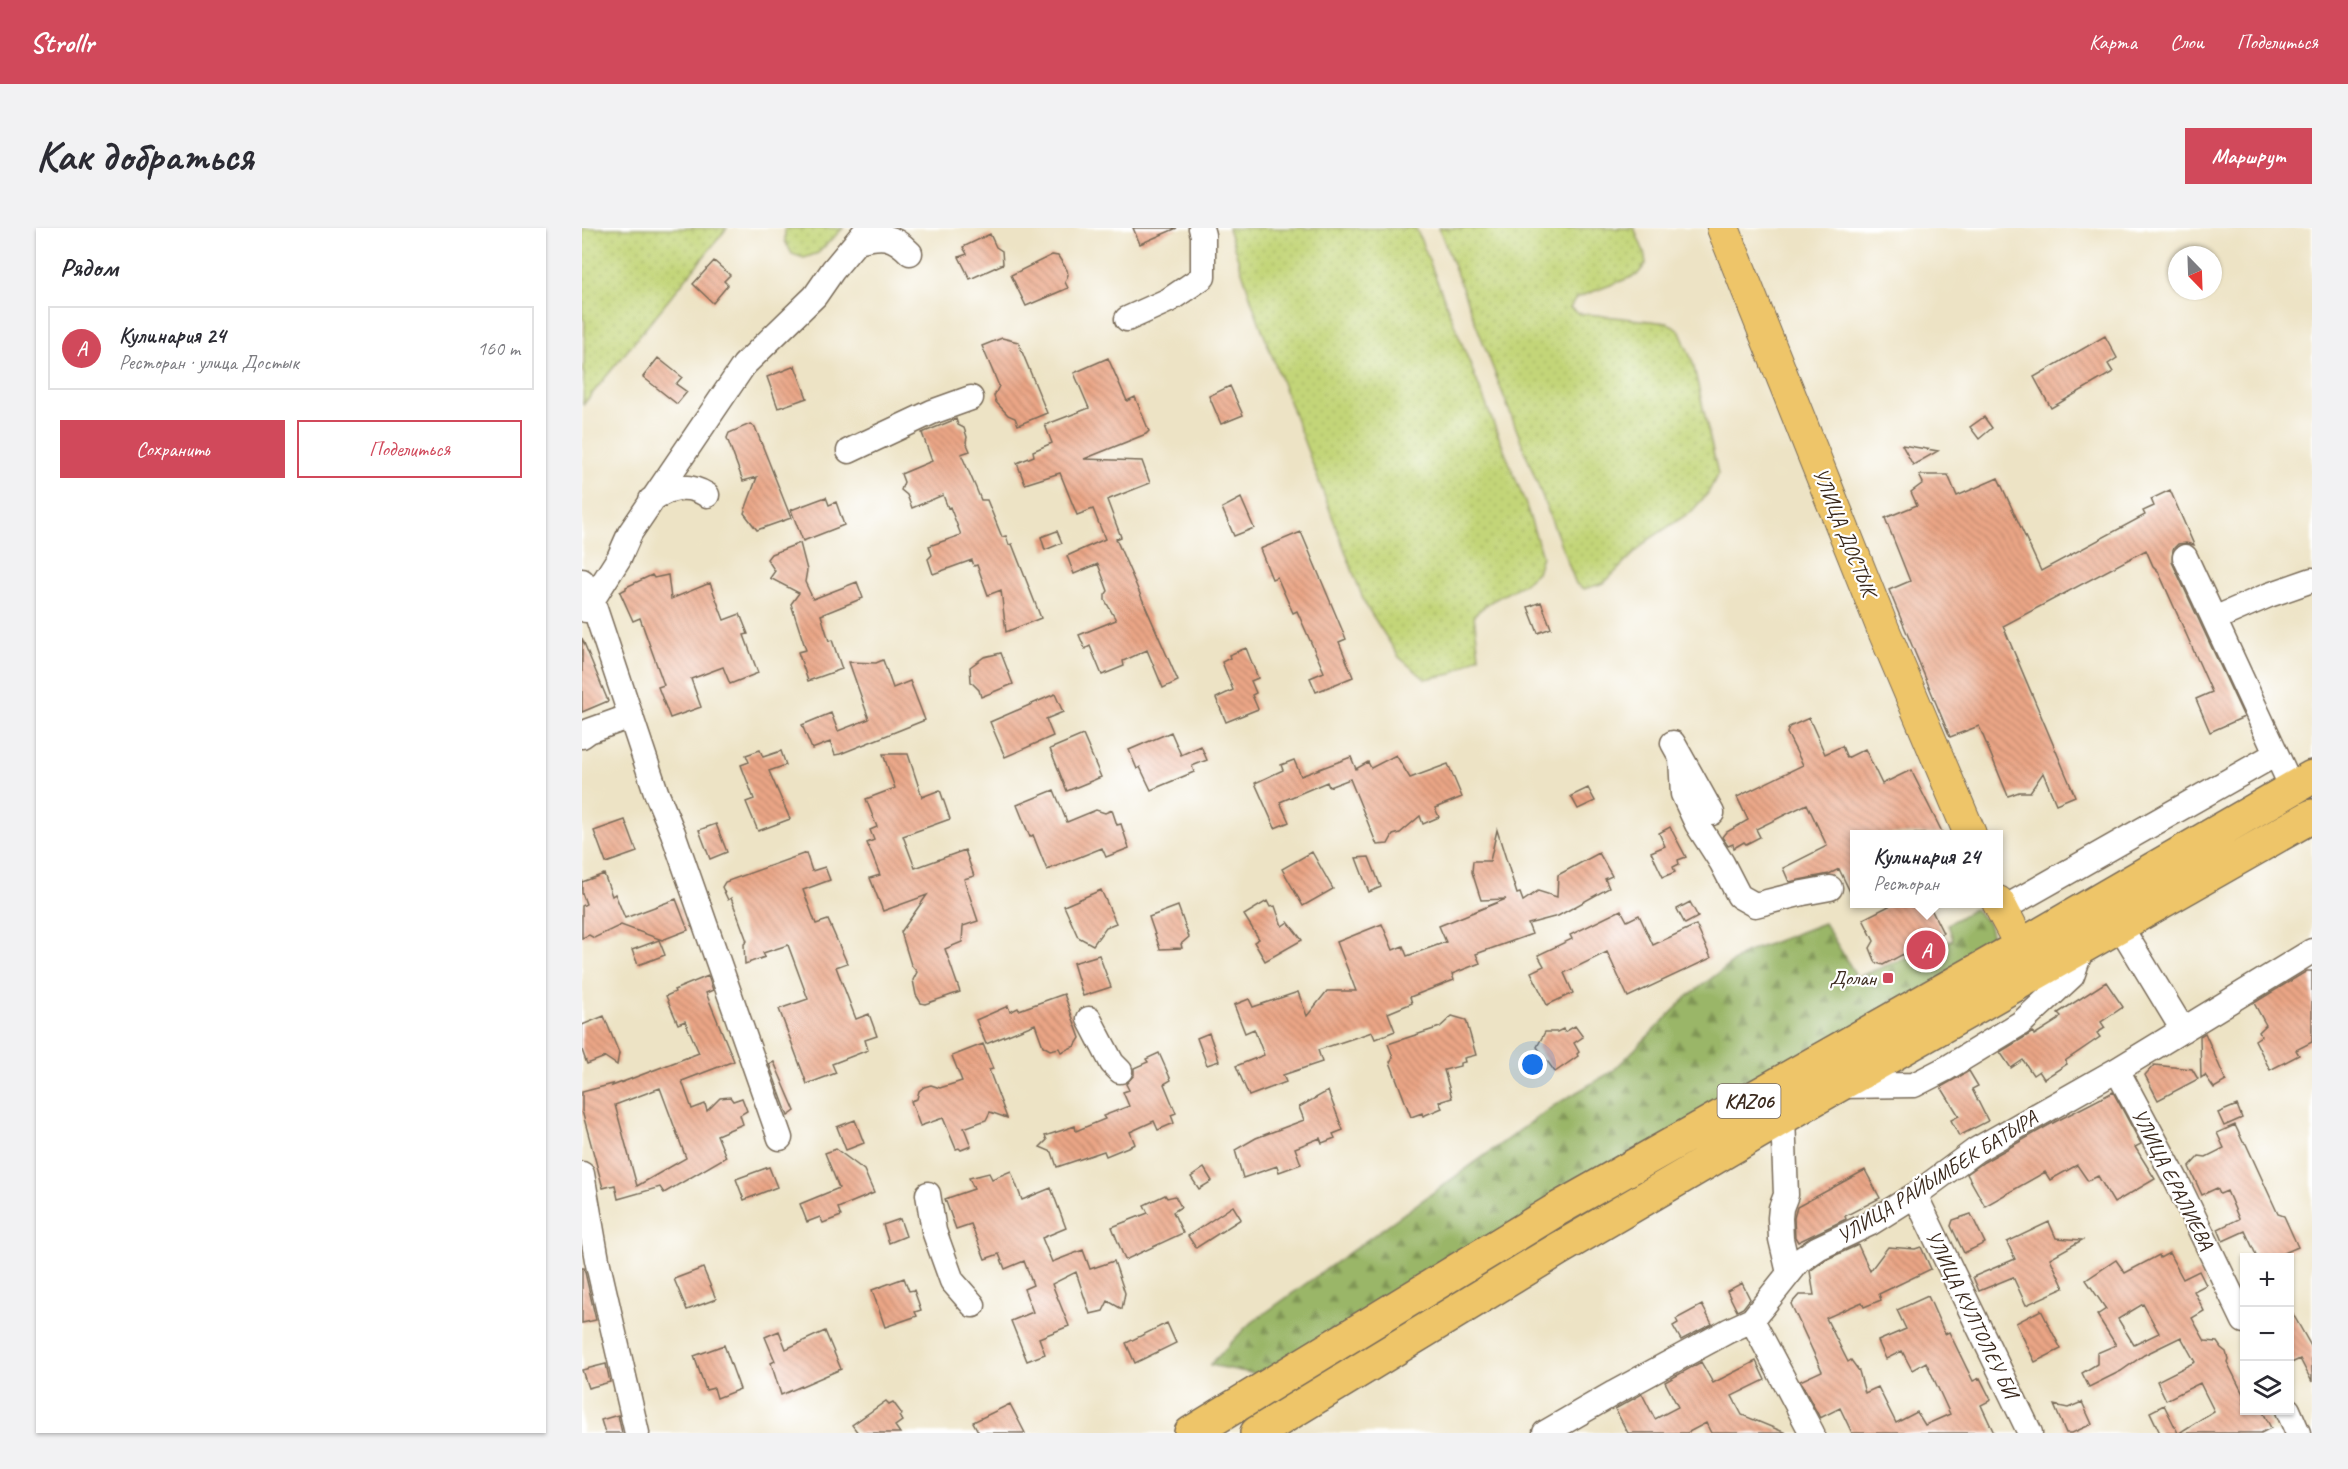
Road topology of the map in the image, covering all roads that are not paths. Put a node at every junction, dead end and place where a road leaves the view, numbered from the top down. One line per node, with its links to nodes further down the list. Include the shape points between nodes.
1 (1201, 228): 5 (street, via 1203,277 1170,300)
2 (1723, 228): 20 (main road, УЛИЦА ДОСТЫК, via 1883,629)
3 (862, 234): 4 (street, via 889,238); 9 (street, via 815,296 744,365)
4 (910, 253)
5 (1127, 319)
6 (971, 398): 7 (street)
7 (849, 451)
8 (706, 495): 9 (street, via 697,489 672,488)
9 (650, 501): 12 (street, via 619,558)
10 (2185, 557): 13 (street)
11 (2312, 580): 13 (street)
12 (585, 599): 14 (street)
13 (2214, 619): 16 (street)
14 (631, 716): 15 (street); 32 (street)
15 (582, 736)
16 (2276, 754): 17 (street); 22 (street)
17 (2302, 783): 25 (highway, KАZ06)
18 (1712, 813): 21 (street, via 1677,750 1683,794 1739,896 1755,905)
19 (2312, 816): 24 (highway, KАZ06)
20 (1968, 830)
21 (1830, 888)
22 (2003, 904)
23 (2001, 908): 25 (main road)
24 (2120, 926): 28 (street); 31 (highway, KАZ06)
25 (2021, 946): 42 (highway, KАZ06, via 1556,1210)
26 (2312, 951): 28 (street, УЛИЦА РАЙЫМБЕК БАТЫРА)
27 (1089, 1019): 30 (street)
28 (2183, 1030): 29 (street, УЛИЦА РАЙЫМБЕК БАТЫРА)
29 (2118, 1070): 35 (street, УЛИЦА РАЙЫМБЕК БАТЫРА, via 1976,1150); 38 (street, УЛИЦА ЕРАЛИЕВА)
30 (1120, 1071)
31 (1783, 1118): 36 (street, via 1786,1195 1780,1218); 43 (highway, KАZ06)
32 (780, 1138)
33 (582, 1174): 41 (street, via 597,1260)
34 (928, 1194): 37 (street, via 934,1231 952,1281)
35 (1915, 1195): 36 (street, УЛИЦА РАЙЫМБЕК БАТЫРА, via 1869,1224 1818,1248); 46 (street, УЛИЦА КУЛТОЛЕУ БИ)
36 (1789, 1273): 39 (street, УЛИЦА РАЙЫМБЕК БАТЫРА)
37 (973, 1305)
38 (2240, 1313)
39 (1752, 1320): 44 (street, УЛИЦА РАЙЫМБЕК БАТЫРА); 45 (street)
40 (2290, 1415): 47 (street)
41 (637, 1433)
42 (1191, 1433)
43 (1257, 1433)
44 (1545, 1433)
45 (1812, 1433)
46 (2030, 1433)
47 (2298, 1433)

